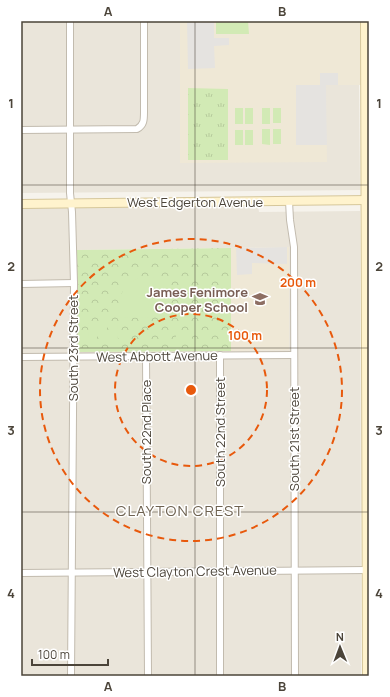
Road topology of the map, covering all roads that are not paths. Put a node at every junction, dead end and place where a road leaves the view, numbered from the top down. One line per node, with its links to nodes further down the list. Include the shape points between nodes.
1 (70, 21): 6 (street, South 23rd Street)
2 (144, 21): 6 (street, via 142,126 137,129)
3 (365, 21): 4 (street)
4 (367, 47): 7 (street)
5 (21, 130): 6 (street)
6 (69, 130): 9 (street, South 23rd Street)
7 (368, 200): 8 (street, West Edgerton Avenue); 19 (street)
8 (289, 201): 9 (street, West Edgerton Avenue); 13 (street, South 21st Street, via 294,247)
9 (71, 203): 10 (street, West Edgerton Avenue); 11 (street, South 23rd Street)
10 (21, 204)
11 (74, 283): 12 (street); 17 (street, South 23rd Street)
12 (21, 284)
13 (294, 355): 15 (street, West Abbott Avenue); 18 (street, South 21st Street)
14 (146, 356): 15 (street, West Abbott Avenue); 17 (street, West Abbott Avenue); 21 (street, South 22nd Place)
15 (220, 356): 22 (street, South 22nd Street)
16 (21, 357): 17 (street, West Abbott Avenue)
17 (73, 357): 20 (street, South 23rd Street)
18 (295, 570): 19 (street, West Clayton Crest Avenue); 22 (street, West Clayton Crest Avenue); 28 (street, South 21st Street)
19 (368, 570): 24 (street)
20 (72, 572): 21 (street, West Clayton Crest Avenue); 23 (street, West Clayton Crest Avenue); 25 (street, South 23rd Street)
21 (146, 572): 22 (street, West Clayton Crest Avenue); 26 (street, South 22nd Place)
22 (220, 572): 27 (street, South 22nd Street)
23 (21, 574)
24 (368, 659): 29 (street)
25 (71, 676)
26 (148, 676)
27 (220, 676)
28 (295, 676)
29 (367, 676)

